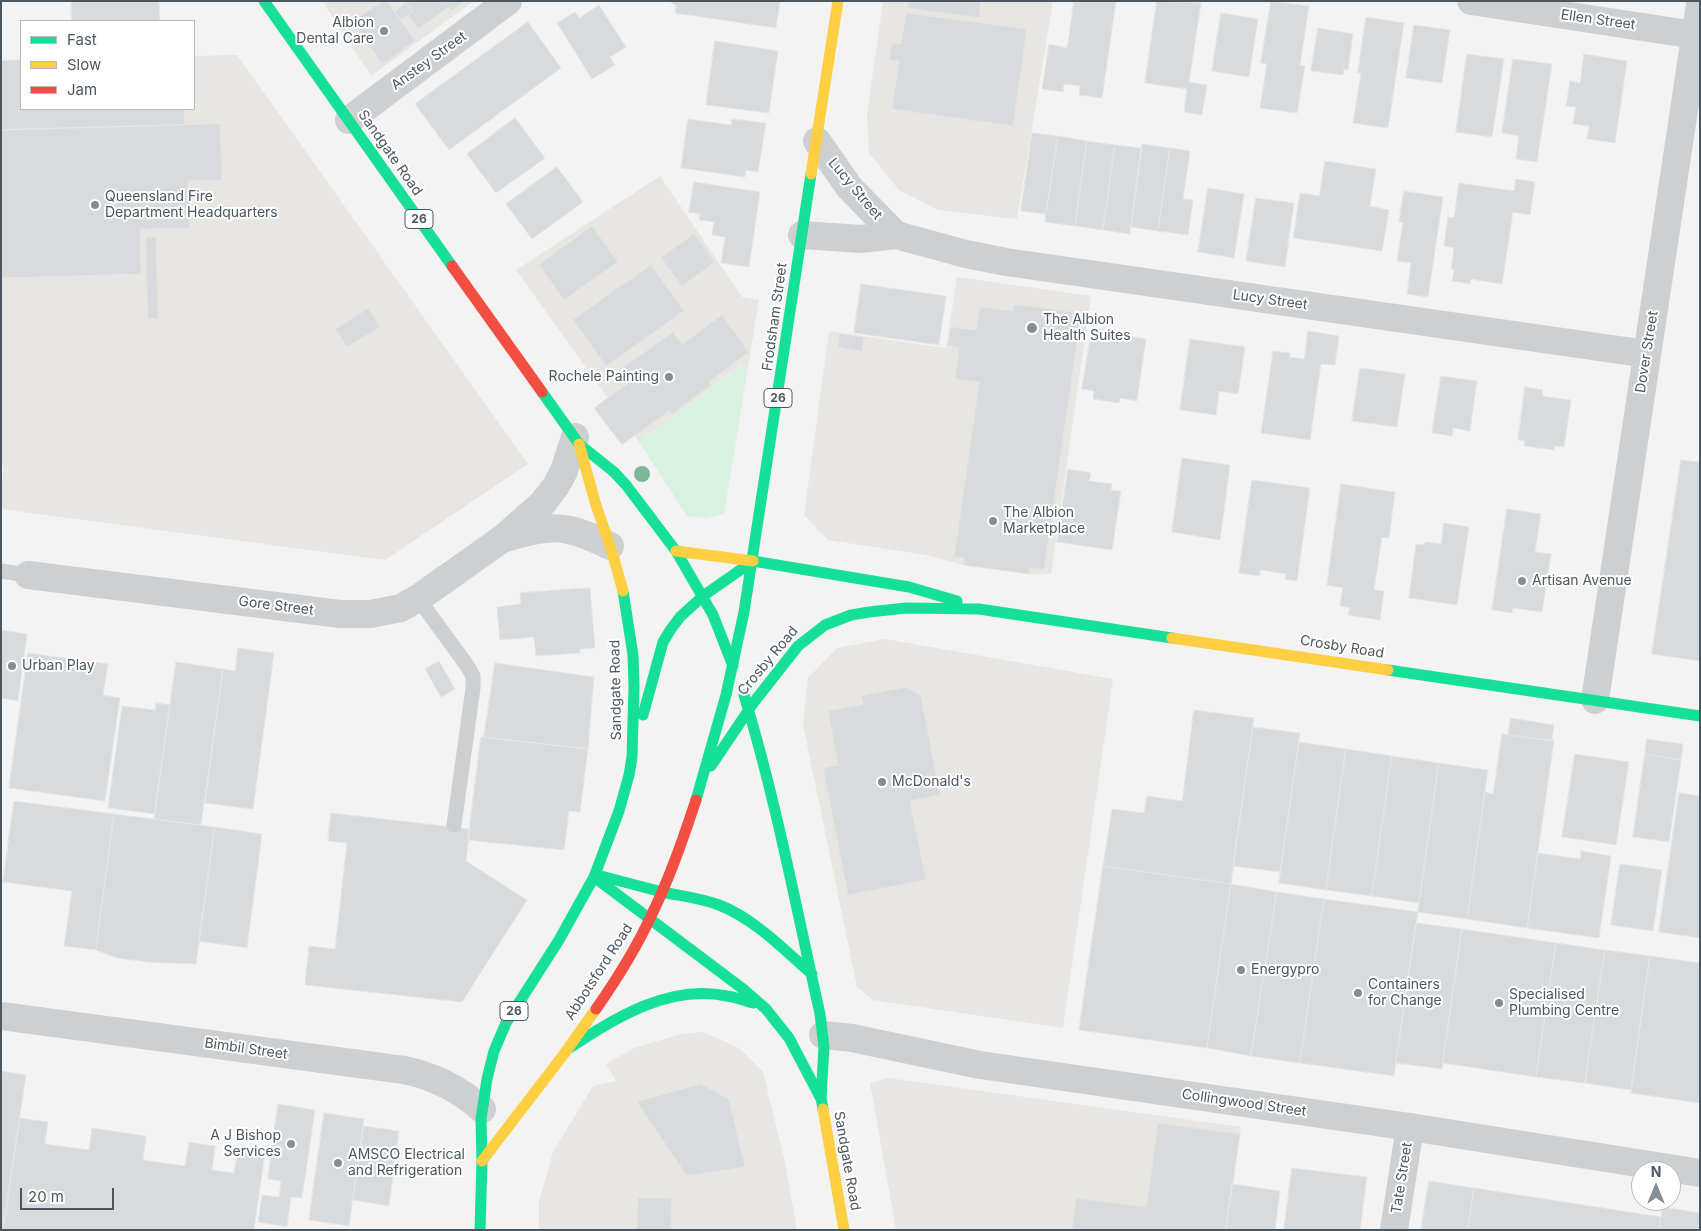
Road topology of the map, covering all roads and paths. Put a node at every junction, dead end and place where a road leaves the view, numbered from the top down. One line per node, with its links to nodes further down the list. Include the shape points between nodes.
1 (264, 1): 7 (main road, Sandgate Road / 26)
2 (508, 1): 7 (street, Anstey Street)
3 (838, 1): 8 (main road, Frodsham Street / 26)
4 (1471, 1): 6 (street, Ellen Street)
5 (1700, 4): 6 (street, Dover Street)
6 (1695, 34): 11 (street, Dover Street)
7 (349, 120): 12 (main road, Sandgate Road / 26)
8 (817, 141): 9 (main road, Frodsham Street / 26); 10 (street, Lucy Street, via 849,187)
9 (802, 235): 10 (street, Lucy Street, via 861,239); 16 (main road, Frodsham Street / 26)
10 (896, 235): 11 (street, Lucy Street, via 1006,262)
11 (1647, 354): 23 (street, Dover Street)
12 (577, 441): 13 (street, Gore Street, via 556,486 542,504); 14 (main road, Sandgate Road / 26); 15 (main road, Sandgate Road, via 626,485)
13 (502, 539): 14 (street, Gore Street, via 532,530 559,528 582,532); 20 (street, Gore Street)
14 (610, 546): 26 (main road, Sandgate Road / 26, via 622,587 633,655)
15 (676, 551): 16 (main road, Crosby Road); 19 (main road, Sandgate Road)
16 (753, 561): 19 (main road); 21 (main road, Crosby Road, via 909,587); 22 (main road, Frodsham Street / 26)
17 (1, 571): 18 (lane)
18 (28, 575): 20 (street, Gore Street, via 340,614 393,610)
19 (703, 597): 22 (main road, Sandgate Road); 26 (main road, via 677,620 663,642)
20 (418, 598): 28 (lane, via 473,676)
21 (979, 609): 23 (main road, Crosby Road); 24 (main road, Crosby Road, via 872,611 834,620 803,640)
22 (733, 666): 24 (main road, Sandgate Road); 27 (main road, 26)
23 (1595, 700): 25 (main road, Crosby Road)
24 (748, 708): 27 (main road, Crosby Road); 32 (main road, Sandgate Road)
25 (1700, 716)
26 (632, 757): 29 (main road, Sandgate Road / 26, via 619,811)
27 (703, 778): 30 (main road, Abbotsford Road / 26)
28 (454, 825)
29 (594, 876): 30 (main road); 31 (main road, Sandgate Road); 38 (main road, 26, via 559,940 499,1036)
30 (662, 892): 31 (main road, Abbotsford Road / 26); 32 (main road, via 717,904 729,910 757,927)
31 (650, 919): 33 (main road, Sandgate Road); 36 (main road, Abbotsford Road / 26, via 616,980)
32 (812, 974): 35 (main road, Sandgate Road)
33 (766, 1009): 35 (main road, Sandgate Road); 36 (main road, via 722,994 703,992 675,996 624,1014)
34 (1, 1016): 38 (street, Bimbil Street, via 425,1074 448,1084)
35 (806, 1037): 37 (main road, Sandgate Road); 37 (main road, Sandgate Road); 39 (street, Collingwood Street, via 852,1038 980,1065)
36 (565, 1050): 40 (main road, Abbotsford Road / 26)
37 (821, 1098): 43 (main road, Sandgate Road)
38 (482, 1108): 40 (main road, 26)
39 (1410, 1127): 41 (street, Collingwood Street); 44 (street, Tate Street)
40 (482, 1161): 42 (main road, 26)
41 (1700, 1173)
42 (480, 1230)
43 (844, 1230)
44 (1394, 1230)

